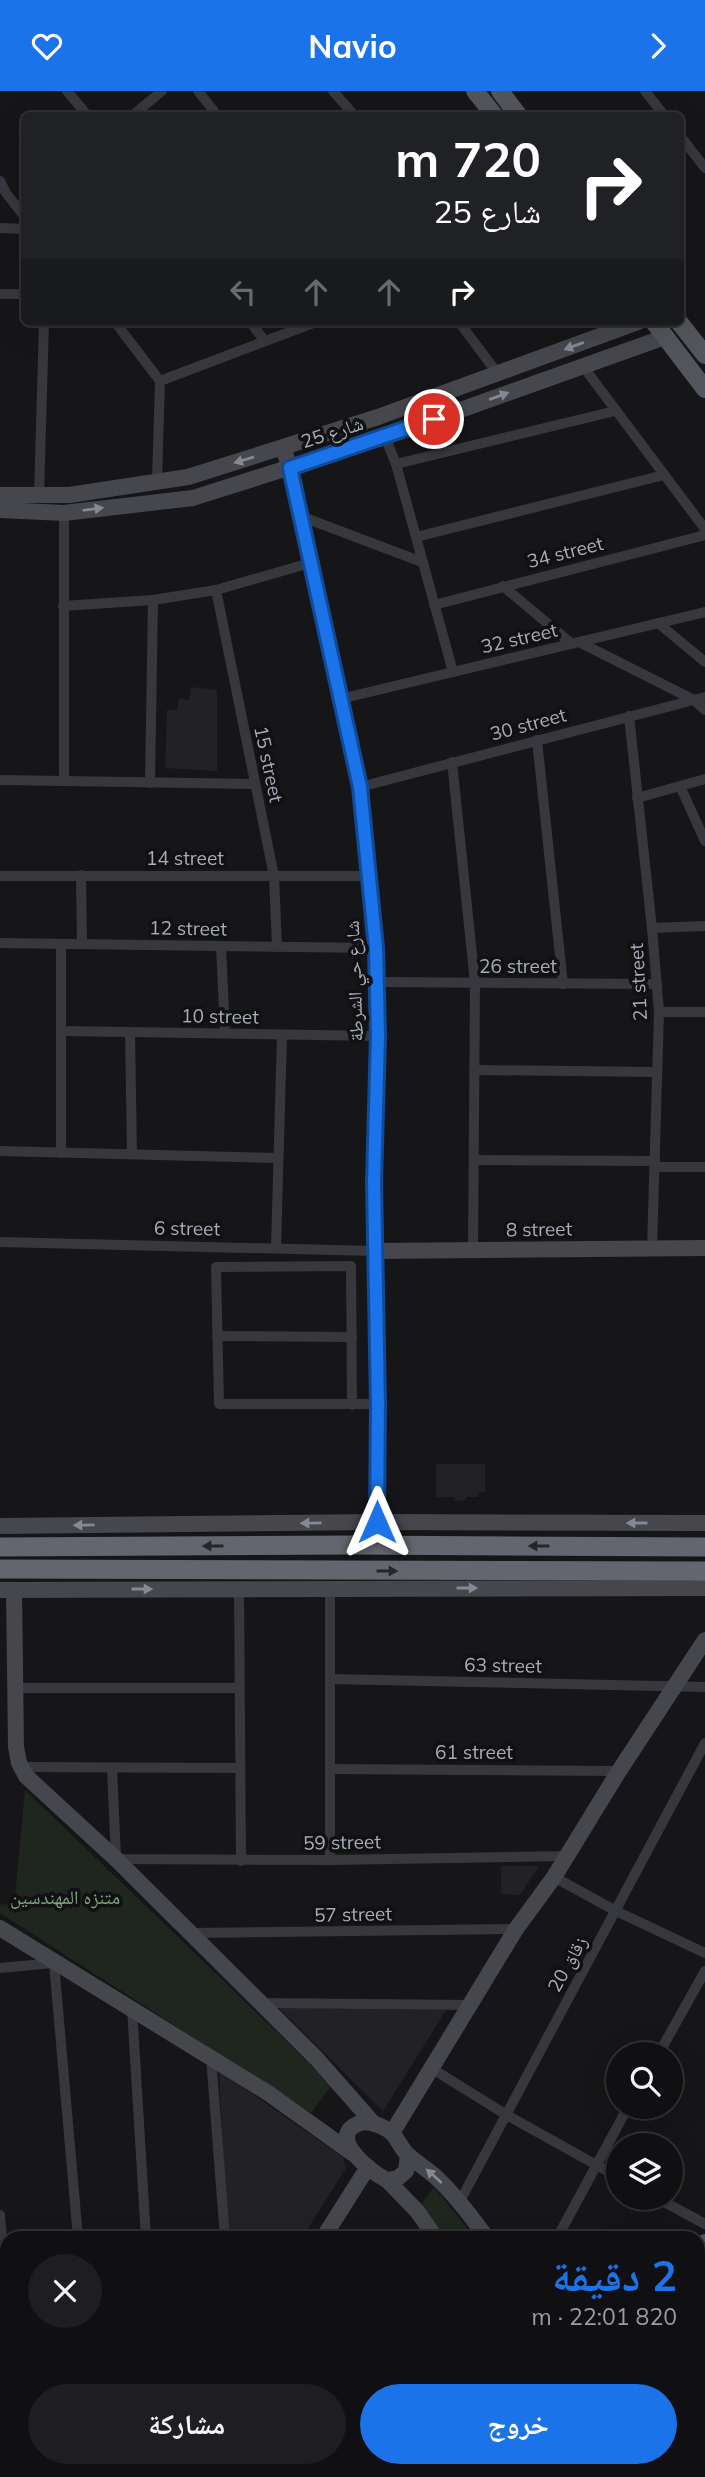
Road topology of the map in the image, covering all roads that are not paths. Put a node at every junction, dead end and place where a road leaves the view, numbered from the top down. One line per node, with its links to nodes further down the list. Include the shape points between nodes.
1 (67, 91): 8 (street)
2 (162, 91): 9 (street)
3 (198, 91): 10 (street)
4 (333, 91): 11 (street)
5 (475, 91): 12 (main road)
6 (500, 91): 13 (main road)
7 (645, 91): 14 (street)
8 (84, 112)
9 (136, 112)
10 (215, 112)
11 (351, 112)
12 (492, 112)
13 (516, 112)
14 (662, 112)
15 (684, 141): 16 (street)
16 (705, 168)
17 (0, 181): 18 (street)
18 (21, 208)
19 (0, 228): 20 (street)
20 (21, 229)
21 (21, 294): 22 (street)
22 (0, 295)
23 (44, 326): 45 (street)
24 (118, 326): 35 (street)
25 (253, 326): 31 (street)
26 (305, 326): 31 (street)
27 (462, 326): 34 (street)
28 (627, 326): 34 (street, شارع 25, one-way to 34)
29 (682, 326): 32 (main road)
30 (659, 329): 33 (street, شارع 25); 36 (main road)
31 (265, 341): 35 (street)
32 (705, 355)
33 (582, 365): 37 (street); 38 (street, شارع 25, one-way to 33)
34 (498, 374): 39 (street, شارع 25)
35 (160, 381): 43 (street)
36 (705, 389)
37 (615, 411): 40 (street); 42 (street)
38 (385, 437): 40 (street); 41 (street, شارع 25)
39 (284, 448): 41 (street, شارع حي الشرطة); 43 (street, شارع 25, one-way to 43, via 188,477)
40 (396, 464): 51 (street)
41 (290, 468): 47 (street, شارع 25, one-way to 41, via 193,498); 48 (street, شارع حي الشرطة)
42 (663, 475): 49 (street); 51 (street)
43 (157, 481): 45 (street, شارع 25)
44 (0, 495): 45 (street, شارع 25)
45 (39, 496)
46 (0, 510): 47 (street, شارع 25)
47 (64, 513): 58 (street)
48 (300, 516): 52 (street); 53 (street, شارع حي الشرطة)
49 (705, 529)
50 (705, 535): 54 (street, 34 street)
51 (416, 537): 52 (street)
52 (422, 562): 57 (street)
53 (310, 563): 55 (street); 65 (street, شارع حي الشرطة)
54 (503, 586): 57 (street, 34 street); 61 (street)
55 (216, 590): 56 (street); 74 (street, 15 street)
56 (153, 600): 58 (street); 73 (street)
57 (434, 604): 63 (street)
58 (63, 606): 72 (street)
59 (705, 612): 60 (street, 32 street)
60 (658, 623): 61 (street, 32 street); 62 (street)
61 (576, 643): 63 (street, 32 street); 64 (street)
62 (705, 662)
63 (453, 672): 65 (street, 32 street)
64 (699, 698): 66 (street); 67 (street, 30 street)
65 (340, 699): 76 (street, شارع حي الشرطة)
66 (705, 710)
67 (629, 716): 68 (street, 30 street); 77 (street, 21 street)
68 (537, 740): 69 (street, 30 street); 93 (street)
69 (452, 762): 76 (street, 30 street); 92 (street)
70 (705, 779): 75 (street)
71 (0, 780): 72 (street)
72 (64, 781): 73 (street)
73 (150, 783): 74 (street)
74 (255, 784): 81 (street, 15 street)
75 (680, 786): 77 (street); 78 (street)
76 (360, 787): 82 (street, شارع حي الشرطة)
77 (637, 797): 84 (street, 21 street)
78 (705, 841)
79 (81, 875): 80 (street, 14 street); 81 (street, 14 street); 87 (street)
80 (0, 876)
81 (274, 876): 82 (street, 14 street); 89 (street, 15 street)
82 (369, 876): 90 (street, شارع حي الشرطة)
83 (705, 926): 84 (street)
84 (652, 928): 94 (street, 21 street)
85 (0, 943): 86 (street, 12 street)
86 (61, 944): 87 (street, 12 street); 97 (street)
87 (82, 944): 88 (street, 12 street)
88 (221, 946): 89 (street, 12 street); 99 (street)
89 (277, 947): 90 (street, 12 street)
90 (376, 948): 91 (street, شارع حي الشرطة)
91 (378, 982): 92 (street, 26 street); 101 (street, شارع حي الشرطة)
92 (475, 983): 93 (street, 26 street); 102 (street)
93 (563, 984): 94 (street, 26 street)
94 (657, 984): 95 (street, 21 street)
95 (659, 1012): 96 (street); 103 (street, 21 street)
96 (705, 1013)
97 (61, 1031): 98 (street, 10 street); 105 (street)
98 (130, 1032): 99 (street, 10 street); 106 (street)
99 (225, 1033): 100 (street, 10 street)
100 (282, 1034): 101 (street, 10 street); 107 (street)
101 (378, 1036): 115 (street, شارع حي الشرطة)
102 (475, 1070): 103 (street); 108 (street)
103 (657, 1072): 109 (street, 21 street)
104 (0, 1151): 105 (street)
105 (61, 1153): 106 (street)
106 (132, 1154): 107 (street)
107 (278, 1158): 112 (street)
108 (475, 1160): 109 (street); 116 (street)
109 (655, 1164): 110 (street); 113 (street, 21 street)
110 (705, 1167)
111 (0, 1242): 112 (street, 6 street)
112 (276, 1247): 115 (street, 6 street)
113 (652, 1248): 114 (street, 8 street); 116 (street, 8 street)
114 (705, 1248)
115 (374, 1251): 116 (street, 8 street); 119 (street, شارع حي الشرطة)
116 (473, 1252)
117 (217, 1336): 118 (street); 118 (street, via 216,1267 351,1266); 120 (street, via 219,1404)
118 (352, 1337): 120 (street)
119 (378, 1404): 120 (street); 121 (street, شارع حي الشرطة)
120 (352, 1405)
121 (377, 1522): 122 (street, one-way to 121); 123 (street, one-way to 123)
122 (705, 1523)
123 (0, 1526)
124 (705, 1547): 125 (highway, one-way to 125)
125 (0, 1548)
126 (0, 1569): 127 (highway, one-way to 127)
127 (705, 1571)
128 (330, 1588): 129 (street, one-way to 129); 130 (street); 133 (street)
129 (705, 1588)
130 (239, 1589): 131 (street, one-way to 130); 136 (street)
131 (7, 1590): 135 (street)
132 (705, 1640): 134 (street)
133 (330, 1679): 134 (street, 63 street); 142 (street)
134 (675, 1685): 137 (street, 63 street); 143 (street)
135 (15, 1688): 136 (street); 139 (street)
136 (239, 1688): 141 (street)
137 (705, 1688)
138 (705, 1743): 149 (street, زقاق 20)
139 (20, 1767): 140 (street); 145 (street)
140 (112, 1768): 141 (street); 145 (street)
141 (240, 1768): 147 (street)
142 (330, 1769): 143 (street, 61 street); 146 (street)
143 (619, 1771): 144 (street)
144 (568, 1856): 146 (street, 59 street); 148 (street)
145 (116, 1859): 147 (street, 59 street); 152 (street)
146 (330, 1860): 147 (street, 59 street)
147 (241, 1861)
148 (554, 1877): 149 (street); 151 (street)
149 (617, 1911): 153 (street); 164 (street, زقاق 20)
150 (0, 1928): 154 (street)
151 (516, 1929): 152 (street, 57 street); 158 (street)
152 (190, 1933): 157 (street)
153 (705, 1953)
154 (54, 1963): 155 (street); 159 (street); 179 (street)
155 (0, 1968)
156 (705, 1971): 160 (street)
157 (261, 2003): 158 (street); 163 (street)
158 (470, 2005): 162 (street)
159 (132, 2008): 161 (street); 180 (street)
160 (665, 2042)
161 (211, 2057): 167 (street); 181 (street)
162 (431, 2069): 164 (street); 169 (street)
163 (347, 2092): 166 (street); 168 (street)
164 (505, 2115): 172 (street); 176 (street, زقاق 20)
165 (621, 2119): 172 (street)
166 (374, 2124): 168 (street, via 365,2122); 169 (street)
167 (317, 2126): 168 (street); 170 (street)
168 (351, 2130): 170 (street, via 348,2143)
169 (393, 2133): 171 (street)
170 (352, 2153): 173 (street)
171 (408, 2155): 175 (street, via 406,2171); 176 (street, one-way to 171)
172 (595, 2165): 174 (street); 185 (street)
173 (368, 2167): 175 (street); 182 (street)
174 (606, 2171)
175 (387, 2180): 183 (street)
176 (460, 2201): 184 (street)
177 (679, 2210): 178 (street)
178 (705, 2224)
179 (77, 2231)
180 (146, 2231)
181 (224, 2231)
182 (328, 2231)
183 (431, 2231)
184 (482, 2231)
185 (561, 2231)

